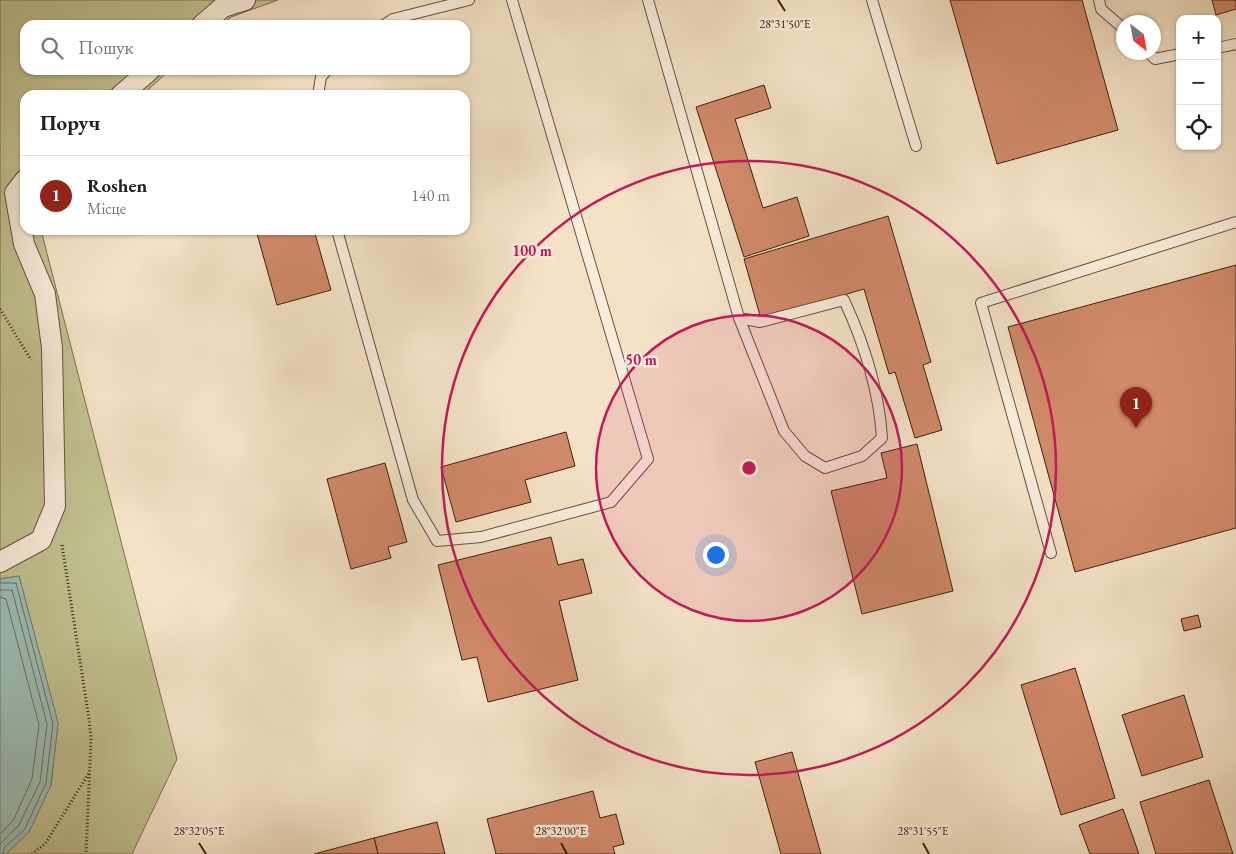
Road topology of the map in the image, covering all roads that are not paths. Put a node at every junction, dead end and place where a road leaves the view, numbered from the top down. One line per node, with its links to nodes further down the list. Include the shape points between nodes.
1 (245, 0): 7 (street, via 222,7)
2 (469, 0): 8 (lane)
3 (512, 0): 23 (lane, via 648,459 611,502 481,537 437,541 413,500)
4 (648, 0): 24 (lane)
5 (872, 0): 18 (lane)
6 (1099, 0): 9 (lane, via 1101,8)
7 (208, 20)
8 (392, 20)
9 (1116, 22)
10 (1236, 44): 11 (lane)
11 (1221, 47)
12 (1176, 55): 13 (lane)
13 (1161, 58)
14 (144, 75): 16 (street)
15 (323, 75): 17 (lane)
16 (127, 90)
17 (319, 90)
18 (916, 146)
19 (20, 186): 20 (street, via 15,193)
20 (20, 221)
21 (1236, 222): 25 (lane, via 981,303)
22 (22, 235): 26 (street, via 45,294 52,348 55,506 41,540)
23 (337, 235)
24 (739, 318): 24 (lane, via 784,431 806,456 825,468 862,456 882,438 880,406 855,324 844,300 760,322)
25 (1050, 553)
26 (0, 562)

